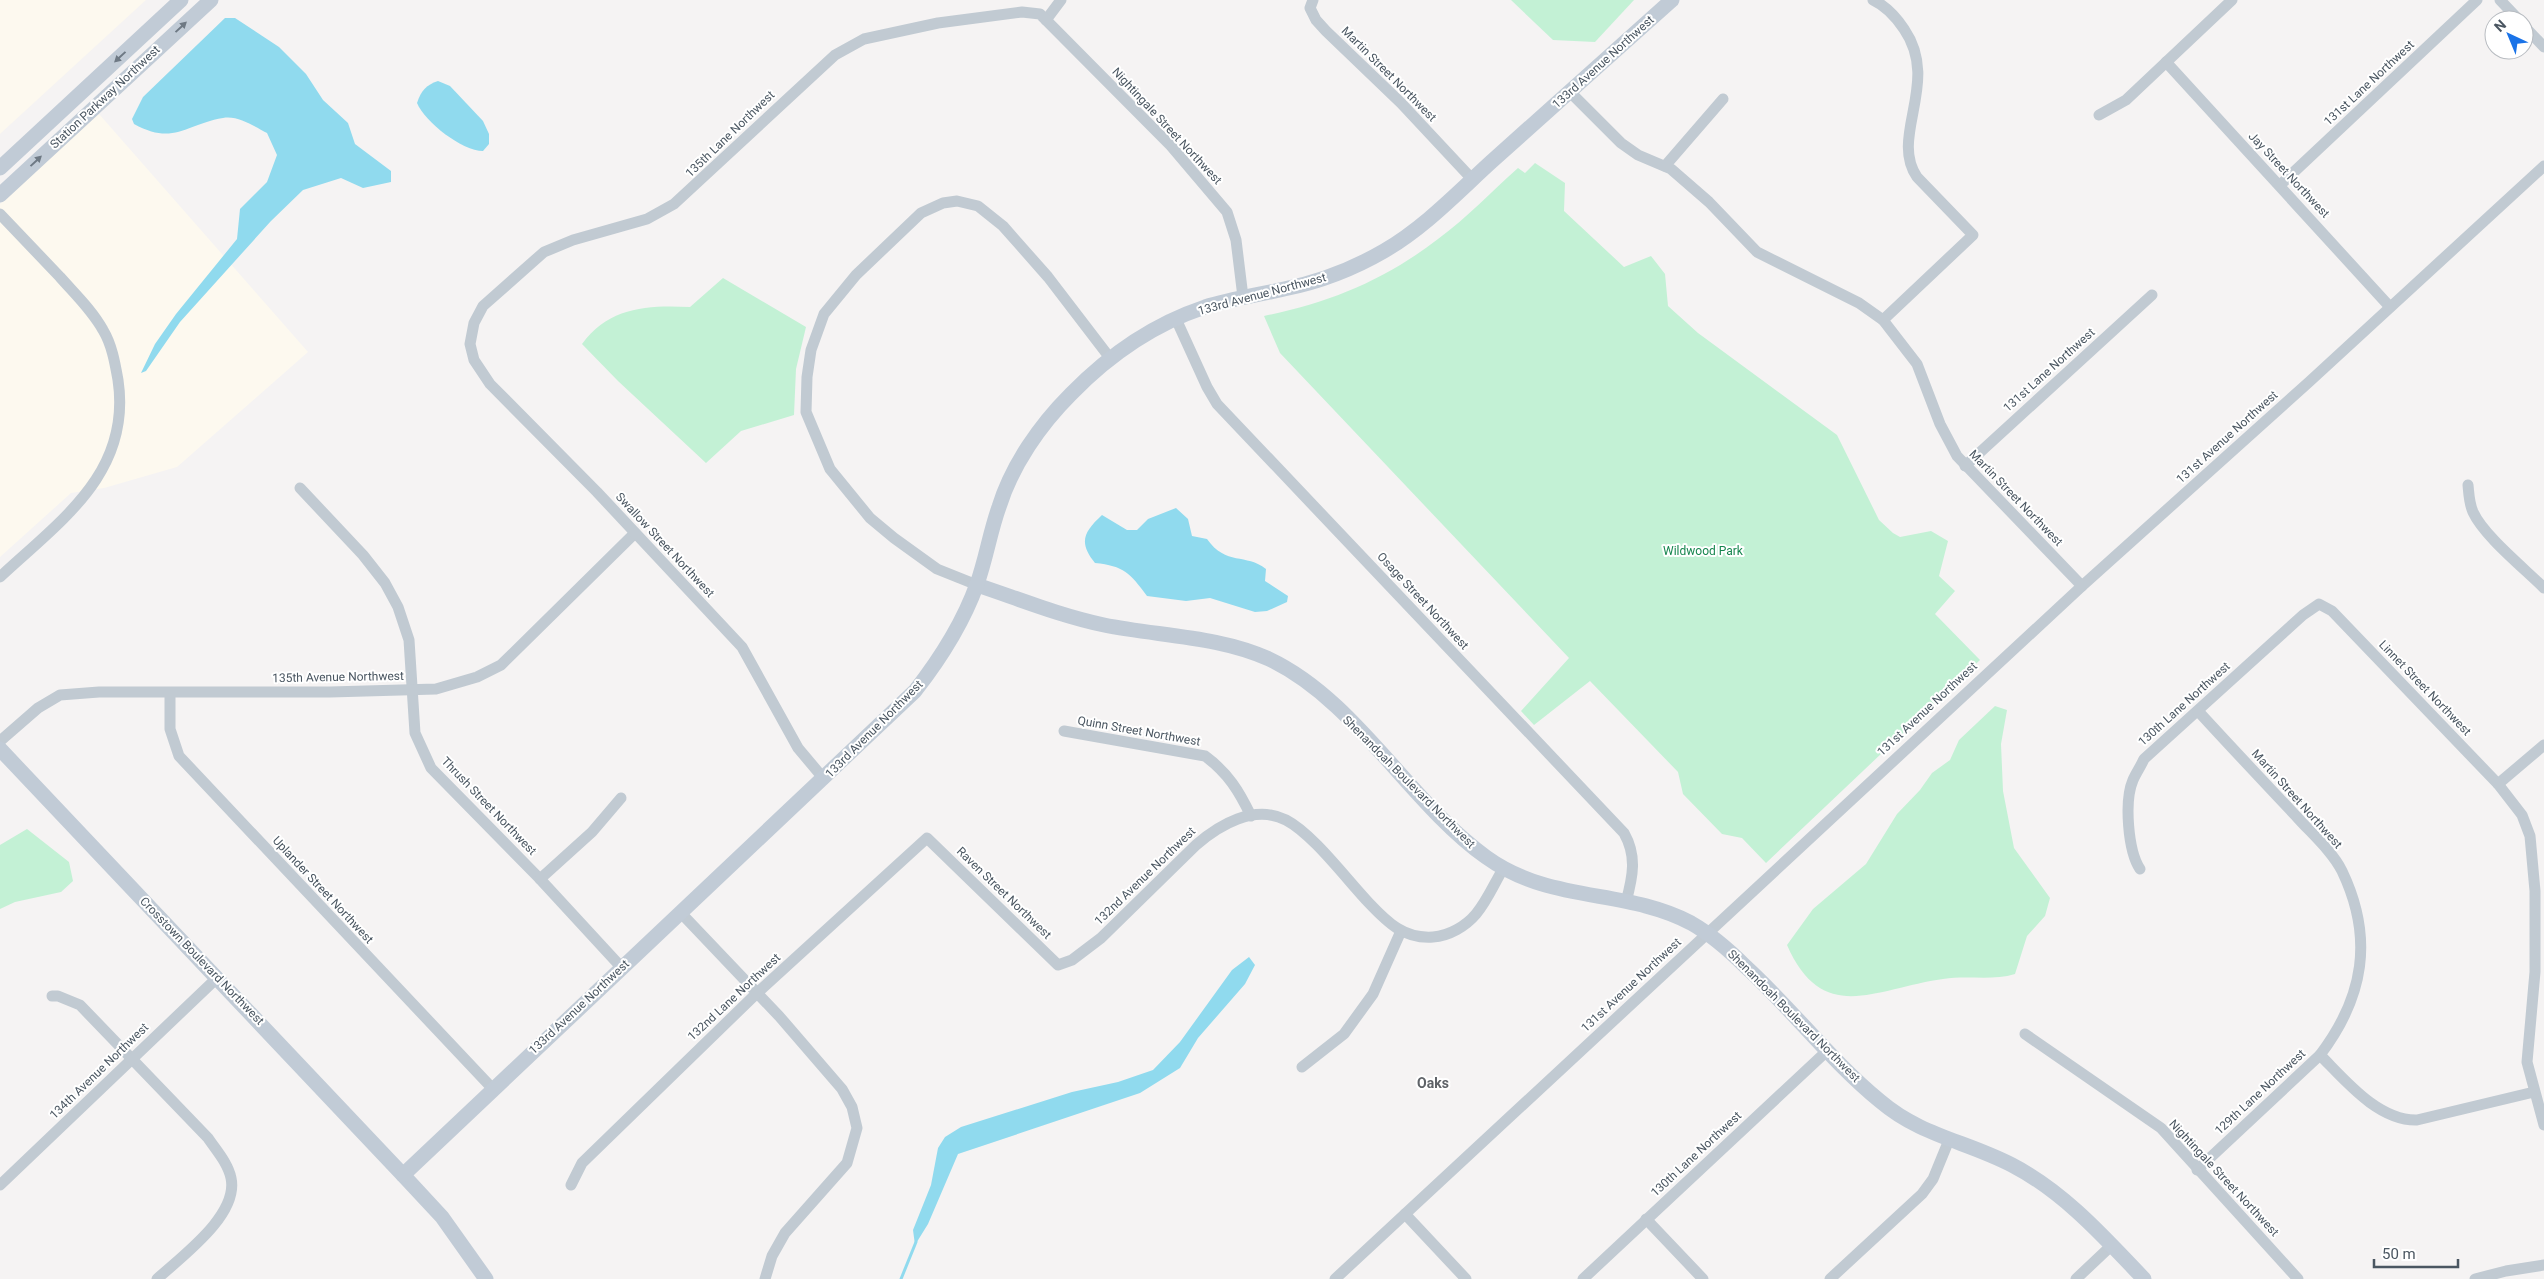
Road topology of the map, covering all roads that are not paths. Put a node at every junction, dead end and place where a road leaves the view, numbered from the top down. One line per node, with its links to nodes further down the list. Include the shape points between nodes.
1 (182, 0): 20 (street, Station Parkway Northwest, one-way to 20)
2 (211, 0): 23 (street, Station Parkway Northwest, one-way to 2)
3 (1061, 0): 11 (street)
4 (1672, 0): 15 (street, 133rd Avenue Northwest)
5 (1873, 0): 29 (street, via 1881,3 1897,19 1910,37 1917,58 1919,85 1907,155 1910,167 1973,235)
6 (2232, 0): 14 (street)
7 (2477, 0): 22 (street, 131st Lane Northwest)
8 (2500, 0): 10 (street)
9 (1312, 4): 21 (street, Martin Street Northwest, via 1316,20 1341,48 1395,97)
10 (2510, 10)
11 (1046, 20): 26 (street, Nightingale Street Northwest, via 1171,146 1226,212 1236,240); 30 (street, 135th Lane Northwest, via 1040,14 1022,12 938,22 864,39 836,54 674,204 647,219 573,240 544,252 483,306 474,323)
12 (2534, 37): 13 (street)
13 (2544, 48)
14 (2166, 62): 17 (street, via 2126,100); 22 (street, Jay Street Northwest)
15 (1570, 92): 18 (street, Martin Street Northwest, via 1621,143 1638,155); 21 (street, 133rd Avenue Northwest)
16 (1723, 99): 18 (street)
17 (2100, 115)
18 (1665, 166): 29 (street, Martin Street Northwest, via 1708,202 1757,252 1860,303)
19 (2544, 166): 27 (street, 131st Avenue Northwest)
20 (0, 168)
21 (1472, 179): 26 (street, 133rd Avenue Northwest, via 1446,205 1406,236 1367,260 1325,278)
22 (2280, 185): 27 (street, Jay Street Northwest)
23 (0, 194)
24 (0, 214): 36 (street, via 85,304 104,330 115,359 121,398 116,440 103,471 84,498)
25 (2152, 295): 32 (street, 131st Lane Northwest)
26 (1243, 297): 28 (street, 133rd Avenue Northwest)
27 (2390, 307): 38 (street, 131st Avenue Northwest)
28 (1176, 319): 31 (street, 133rd Avenue Northwest); 57 (street, Osage Street Northwest, via 1206,387 1217,404 1624,832 1634,857)
29 (1883, 320): 32 (street, Martin Street Northwest, via 1917,364 1940,424)
30 (470, 344): 35 (street, Swallow Street Northwest, via 474,360 490,384)
31 (1110, 358): 37 (street, 133rd Avenue Northwest, via 1070,394 1024,455 999,505); 37 (street, via 1048,277 1003,226 978,206 957,201 943,203 921,213 856,274 824,314 815,337 807,378 806,412 830,469 870,518 937,569)
32 (1965, 466): 38 (street, Martin Street Northwest)
33 (2468, 485): 39 (street, via 2473,513 2492,537)
34 (300, 488): 41 (street, Thrush Street Northwest, via 385,583 398,607 409,640)
35 (635, 533): 41 (street, 135th Avenue Northwest, via 501,665 477,677 436,689); 48 (street, Swallow Street Northwest, via 742,647 798,748)
36 (0, 577)
37 (977, 585): 48 (street, 133rd Avenue Northwest, via 949,643 915,691); 53 (street, Shenandoah Boulevard Northwest, via 1100,624 1218,644 1248,651 1276,664 1323,696 1468,843)
38 (2082, 586): 60 (street, 131st Avenue Northwest)
39 (2544, 588)
40 (2332, 611): 43 (street, 130th Lane Northwest, via 2319,604 2303,615); 49 (street, Linnet Street Northwest)
41 (412, 690): 42 (street, 135th Avenue Northwest); 55 (street, Thrush Street Northwest, via 415,732 431,768)
42 (170, 693): 45 (street, 135th Avenue Northwest, via 60,695 38,708); 71 (street, Uplander Street Northwest, via 170,728 179,756)
43 (2198, 711): 54 (street, 130th Lane Northwest, via 2144,759 2132,781 2129,825 2134,860); 68 (street, Martin Street Northwest, via 2320,843 2341,870 2357,912 2362,961 2356,988 2337,1033)
44 (1064, 731): 51 (street, Quinn Street Northwest, via 1205,756 1223,769 1239,790)
45 (0, 741)
46 (2544, 745): 49 (street)
47 (0, 749): 63 (street, Crosstown Boulevard Northwest)
48 (824, 779): 58 (street, 133rd Avenue Northwest)
49 (2498, 784): 56 (street, Linnet Street Northwest, via 2522,815 2530,836)
50 (621, 798): 55 (street, via 592,832)
51 (1251, 816): 59 (street, via 1269,815 1285,820 1306,835 1390,925); 61 (street, 132nd Avenue Northwest, via 1228,821 1211,832 1100,938 1072,960)
52 (927, 838): 61 (street, Raven Street Northwest, via 1058,965); 64 (street, 132nd Lane Northwest)
53 (1503, 869): 57 (street, Shenandoah Boulevard Northwest, via 1548,888); 59 (street, via 1479,910 1462,926 1432,937 1413,937)
54 (2140, 869)
55 (540, 879): 62 (street, Thrush Street Northwest)
56 (2539, 891): 72 (street, Linnet Street Northwest, via 2536,972 2527,1062)
57 (1626, 902): 60 (street, Shenandoah Boulevard Northwest, via 1670,912)
58 (681, 913): 62 (street, 133rd Avenue Northwest); 64 (street)
59 (1401, 931): 70 (street, via 1373,994 1344,1034)
60 (1707, 933): 67 (street, Shenandoah Boulevard Northwest, via 1752,972); 79 (street, 131st Avenue Northwest)
61 (1063, 963)
62 (622, 968): 71 (street, 133rd Avenue Northwest)
63 (218, 977): 69 (street, 134th Avenue Northwest); 76 (street, Crosstown Boulevard Northwest)
64 (757, 993): 78 (street, 132nd Lane Northwest, via 582,1163); 85 (street, via 842,1089 852,1107 857,1128 847,1163 785,1233 772,1256)
65 (52, 996): 69 (street, via 80,1005)
66 (2025, 1034): 75 (street, Nightingale Street Northwest, via 2161,1128)
67 (1828, 1050): 74 (street, Shenandoah Boulevard Northwest, via 1895,1114); 80 (street, 130th Lane Northwest)
68 (2320, 1055): 72 (street, via 2355,1090 2381,1109 2406,1120); 75 (street, 129th Lane Northwest)
69 (132, 1059): 77 (street, 134th Avenue Northwest); 83 (street, via 208,1138 231,1178 232,1195 221,1218)
70 (1302, 1067)
71 (492, 1088): 76 (street, 133rd Avenue Northwest)
72 (2534, 1092): 73 (street, Linnet Street Northwest)
73 (2544, 1125)
74 (1949, 1140): 81 (street, Shenandoah Boulevard Northwest, via 2007,1162 2033,1176 2052,1189); 90 (street, via 1933,1179 1922,1194)
75 (2197, 1170): 93 (street, Nightingale Street Northwest)
76 (403, 1174): 84 (street, Crosstown Boulevard Northwest, via 442,1217)
77 (0, 1185)
78 (571, 1185)
79 (1405, 1214): 86 (street, 131st Avenue Northwest); 87 (street)
80 (1646, 1219): 88 (street, 130th Lane Northwest); 89 (street)
81 (2112, 1245): 91 (street); 92 (street, Shenandoah Boulevard Northwest)
82 (2544, 1266): 94 (street)
83 (157, 1279)
84 (486, 1279)
85 (765, 1279)
86 (1335, 1279)
87 (1466, 1279)
88 (1583, 1279)
89 (1702, 1279)
90 (1830, 1279)
91 (2076, 1279)
92 (2144, 1279)
93 (2298, 1279)
94 (2475, 1279)

